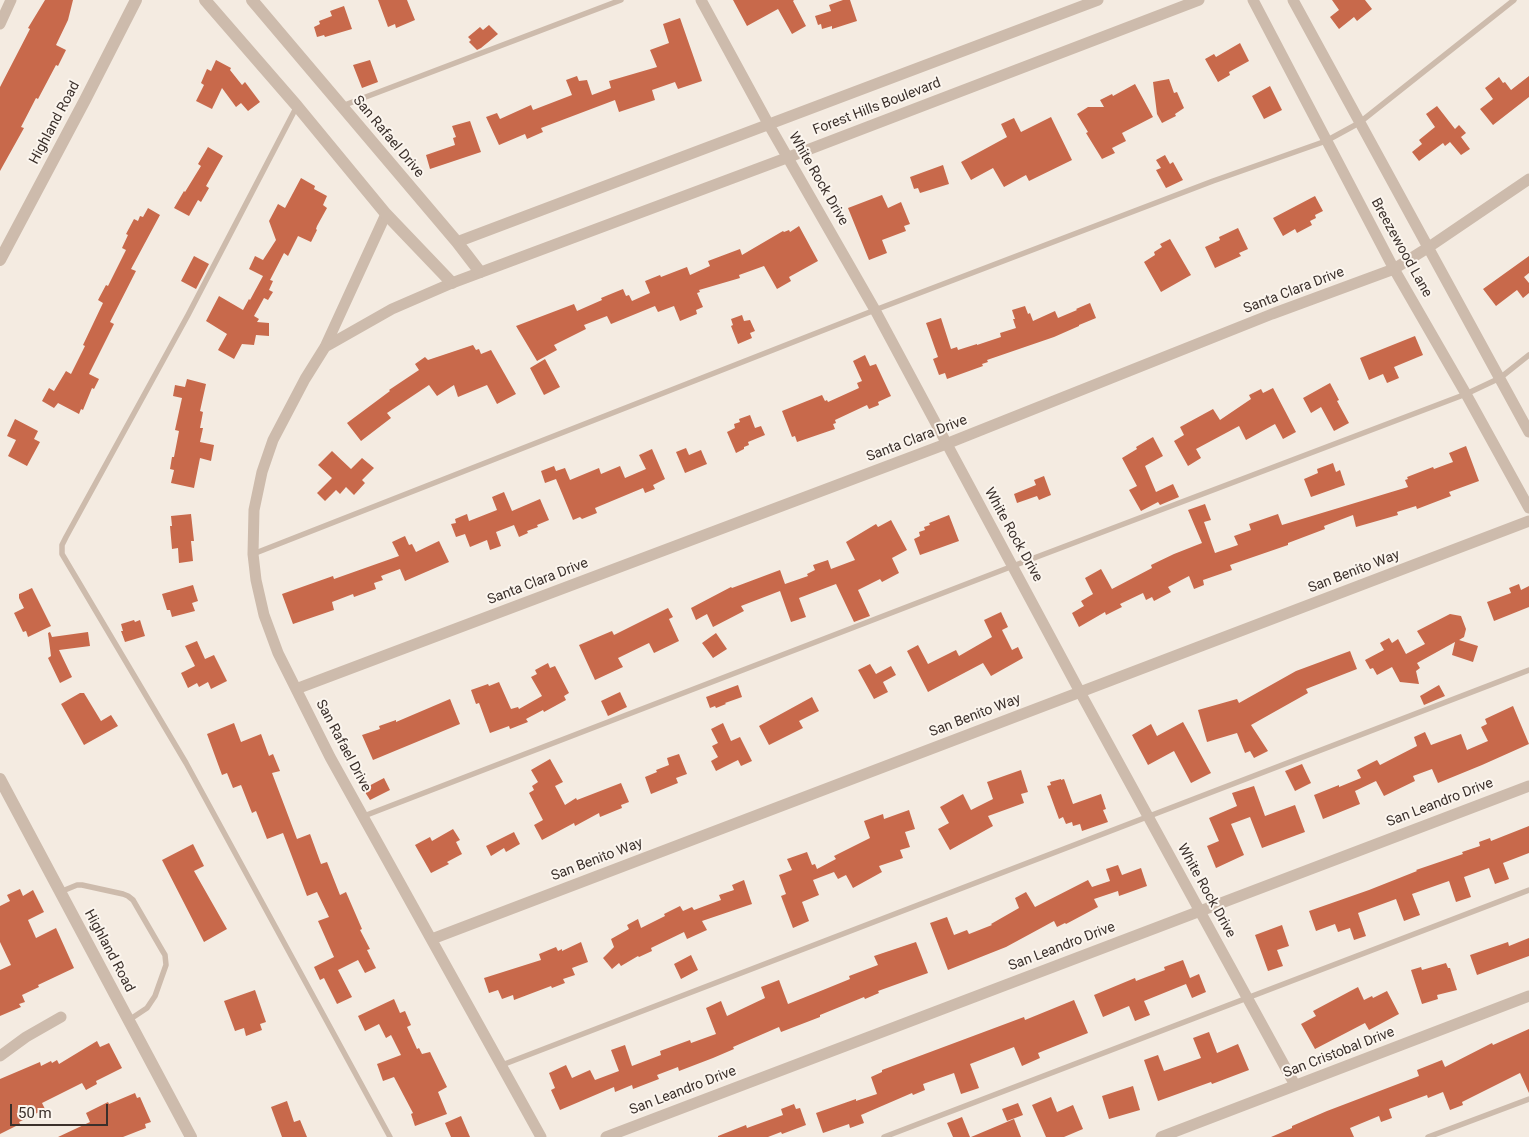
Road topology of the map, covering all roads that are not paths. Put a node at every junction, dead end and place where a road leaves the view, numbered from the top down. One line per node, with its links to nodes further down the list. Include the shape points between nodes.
1 (11, 0): 12 (street)
2 (135, 0): 23 (street, Highland Road)
3 (205, 0): 13 (street)
4 (252, 0): 14 (street, San Rafael Drive)
5 (621, 0): 14 (lane)
6 (701, 0): 16 (street, White Rock Drive)
7 (1098, 0): 16 (street, Forest Hills Boulevard)
8 (1199, 0): 18 (street, Forest Hills Boulevard)
9 (1253, 0): 17 (street, Breezewood Lane)
10 (1293, 0): 15 (street, Breezewood Lane)
11 (1514, 0): 15 (lane)
12 (0, 24)
13 (297, 106): 20 (street); 58 (lane, via 188,315 66,537 62,554 186,763)
14 (342, 106): 21 (street, San Rafael Drive)
15 (1360, 123): 17 (lane); 22 (street, Breezewood Lane)
16 (769, 124): 18 (street, White Rock Drive); 21 (street, Forest Hills Boulevard)
17 (1326, 141): 24 (street, Breezewood Lane); 27 (lane)
18 (788, 157): 25 (street, Forest Hills Boulevard); 27 (street, White Rock Drive)
19 (1529, 179): 22 (street, Santa Clara Drive)
20 (386, 214): 26 (street); 28 (street, San Rafael Drive)
21 (456, 242): 25 (street, San Rafael Drive)
22 (1429, 247): 24 (street, Santa Clara Drive); 30 (street, Breezewood Lane)
23 (0, 260)
24 (1394, 269): 31 (street, Breezewood Lane); 33 (street, Santa Clara Drive)
25 (480, 272): 26 (street, San Rafael Drive)
26 (452, 283): 28 (street, San Rafael Drive, via 392,309)
27 (875, 310): 33 (street, White Rock Drive); 36 (lane)
28 (325, 347): 36 (street, San Rafael Drive, via 276,433 262,472 254,510)
29 (1529, 355): 30 (lane)
30 (1500, 378): 31 (lane); 32 (street, Breezewood Lane)
31 (1466, 394): 34 (street, Breezewood Lane); 37 (lane)
32 (1529, 432)
33 (946, 444): 37 (street, White Rock Drive); 39 (street, Santa Clara Drive)
34 (1529, 508)
35 (1529, 521): 40 (street, San Benito Way)
36 (253, 554): 39 (street, San Rafael Drive, via 264,616)
37 (1013, 566): 40 (street, White Rock Drive); 43 (lane)
38 (1529, 670): 44 (lane)
39 (296, 689): 43 (street, San Rafael Drive)
40 (1080, 692): 44 (street, White Rock Drive); 48 (street, San Benito Way)
41 (0, 779): 46 (street, Highland Road)
42 (1529, 786): 47 (street, San Leandro Drive)
43 (364, 816): 48 (street, San Rafael Drive)
44 (1148, 817): 47 (street, White Rock Drive); 54 (lane)
45 (1529, 890): 50 (lane)
46 (60, 892): 52 (street, Highland Road); 52 (lane, via 82,885 128,896 165,955 166,965 152,1002)
47 (1199, 911): 50 (street, White Rock Drive); 60 (street, San Leandro Drive)
48 (432, 939): 54 (street, San Rafael Drive)
49 (1529, 996): 55 (street, San Cristobal Drive)
50 (1248, 998): 55 (street, White Rock Drive); 61 (lane)
51 (61, 1017): 53 (street)
52 (129, 1020): 57 (street, Highland Road)
53 (0, 1056)
54 (502, 1065): 59 (street, San Rafael Drive)
55 (1295, 1086): 62 (street, San Cristobal Drive)
56 (1529, 1099): 63 (lane)
57 (191, 1137)
58 (390, 1137)
59 (541, 1137)
60 (606, 1137)
61 (884, 1137)
62 (1160, 1137)
63 (1428, 1137)

